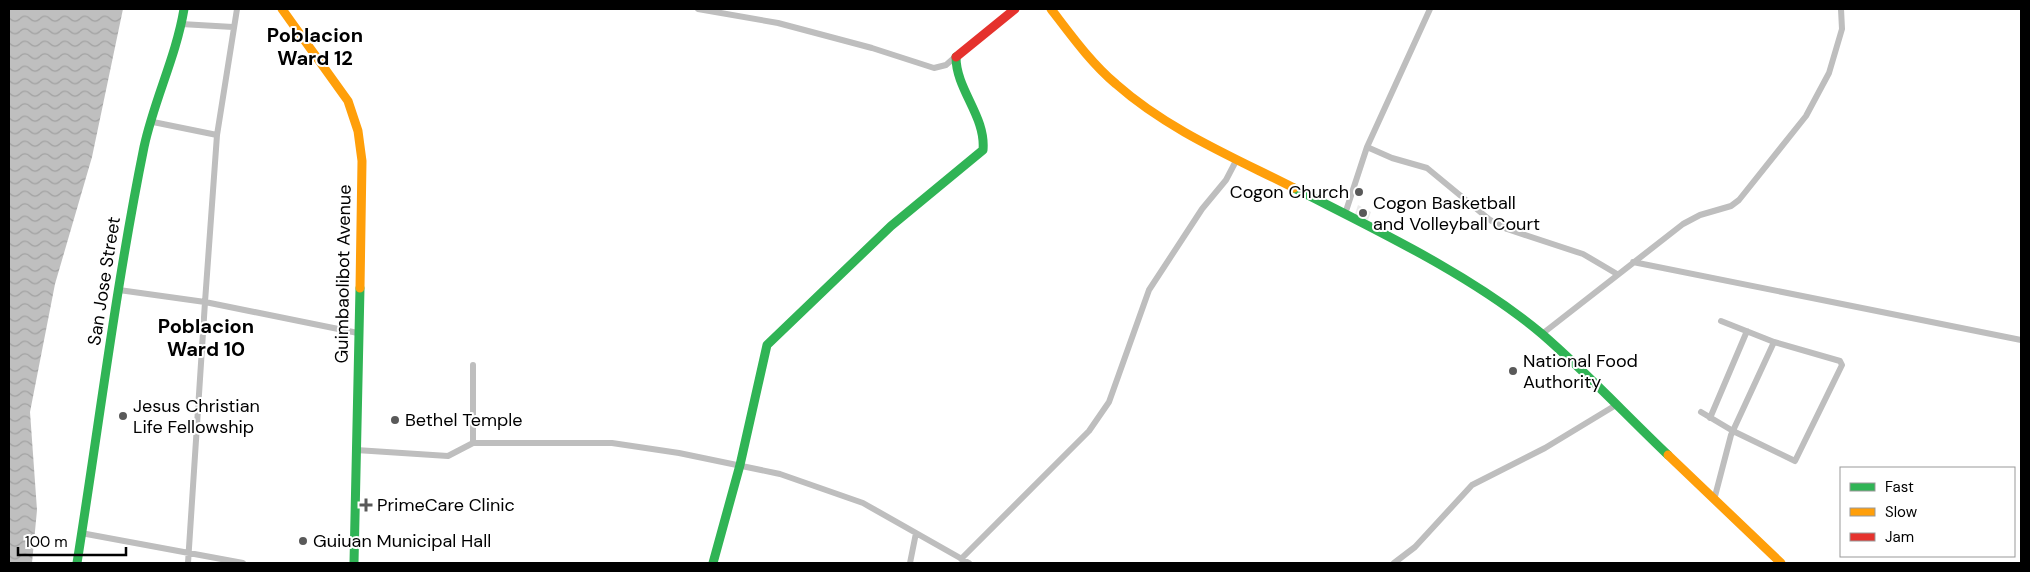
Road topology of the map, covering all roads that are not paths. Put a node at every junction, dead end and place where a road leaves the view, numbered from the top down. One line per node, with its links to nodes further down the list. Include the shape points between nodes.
1 (184, 9): 9 (street, San Jose Street)
2 (237, 9): 10 (street)
3 (282, 9): 25 (street, Guimbaolibot Avenue, via 348,101 358,131 362,161)
4 (698, 9): 12 (street, via 778,22 934,68)
5 (1015, 9): 11 (street)
6 (1051, 9): 17 (street, via 1094,64 1126,93 1158,115)
7 (1430, 9): 16 (street)
8 (1841, 9): 19 (street, via 1842,29 1829,73 1806,116 1753,185 1731,206 1683,224)
9 (181, 24): 10 (street); 14 (street, San Jose Street)
10 (233, 27): 15 (street)
11 (955, 57): 12 (street); 13 (street)
12 (946, 65): 13 (street)
13 (958, 71): 36 (street, via 982,124 985,136 983,150 891,226 768,345)
14 (153, 122): 15 (street); 21 (street, San Jose Street, via 141,162)
15 (217, 135): 22 (street)
16 (1367, 147): 18 (street); 20 (street, via 1427,168 1490,220 1507,229 1583,254)
17 (1237, 159): 18 (street); 41 (street, via 1226,180 1202,209 1149,290 1109,402 1089,431)
18 (1345, 214): 26 (street, via 1500,303)
19 (1633, 262): 20 (street); 27 (street)
20 (1617, 274): 26 (street)
21 (119, 290): 22 (street); 38 (street, San Jose Street)
22 (205, 302): 25 (street); 40 (street)
23 (1721, 321): 24 (street)
24 (1747, 331): 28 (street); 32 (street)
25 (358, 333): 35 (street, Guimbaolibot Avenue)
26 (1542, 334): 30 (street)
27 (2021, 340)
28 (1774, 342): 33 (street); 33 (street, via 1842,365 1796,460)
29 (473, 364): 34 (street)
30 (1616, 405): 37 (street); 49 (street, via 1545,448 1472,485 1415,547)
31 (1702, 412): 32 (street)
32 (1710, 418): 33 (street)
33 (1733, 431): 37 (street)
34 (473, 443): 35 (street, via 448,456); 36 (street, via 612,443)
35 (356, 450): 45 (street, Guimbaolibot Avenue)
36 (740, 465): 39 (street, via 780,474 863,503); 46 (street)
37 (1714, 500): 50 (street)
38 (82, 533): 40 (street); 42 (street, San Jose Street)
39 (916, 533): 41 (street); 47 (street)
40 (189, 552): 43 (street); 44 (street)
41 (961, 559): 48 (street)
42 (77, 563)
43 (188, 563)
44 (243, 563)
45 (354, 563)
46 (713, 563)
47 (910, 563)
48 (969, 563)
49 (1394, 563)
50 (1780, 563)

